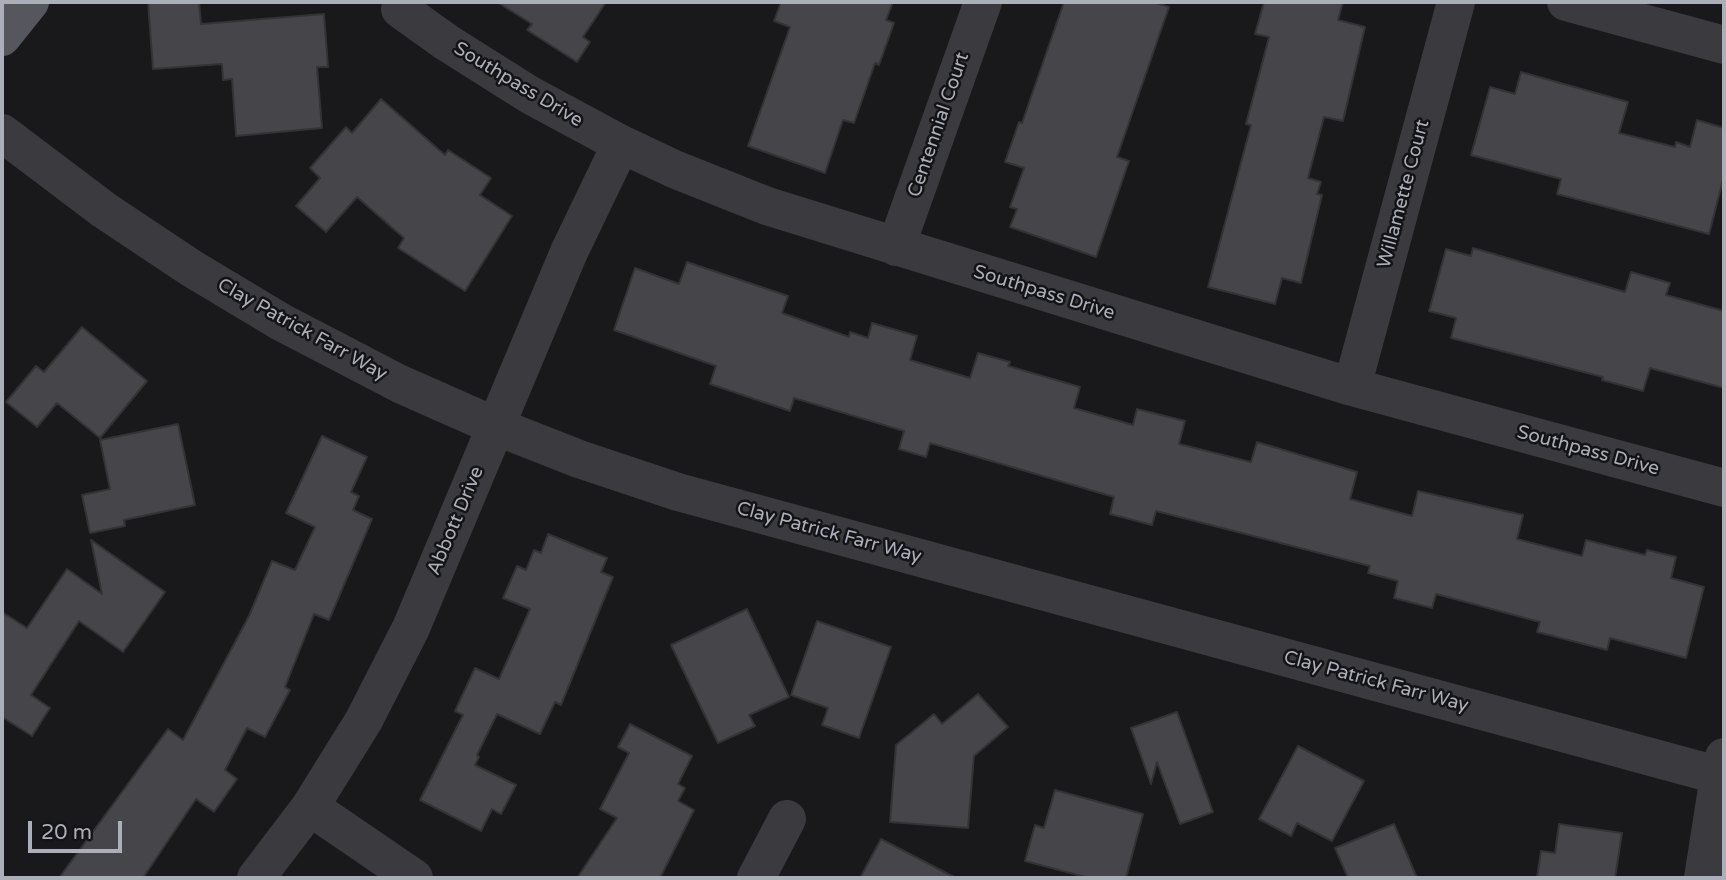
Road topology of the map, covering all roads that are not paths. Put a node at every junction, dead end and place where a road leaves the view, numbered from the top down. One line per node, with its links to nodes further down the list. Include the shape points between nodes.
1 (30, 2): 6 (main road)
2 (983, 2): 10 (street, Centennial Court)
3 (1456, 2): 11 (street, Willamette Court)
4 (1566, 2): 7 (street)
5 (402, 5): 9 (street, Southpass Drive, via 446,42)
6 (2, 37)
7 (1724, 45)
8 (2, 133): 12 (street, Clay Patrick Farr Way, via 104,210 281,322 400,384)
9 (621, 144): 10 (street, Southpass Drive, via 767,206); 12 (street, Abbott Drive)
10 (896, 247): 11 (street, Southpass Drive)
11 (1352, 387): 13 (street, Southpass Drive)
12 (495, 426): 14 (street, Clay Patrick Farr Way, via 678,492); 15 (street, Abbott Drive, via 411,628 364,720)
13 (1724, 488)
14 (1723, 770): 20 (street)
15 (310, 807): 17 (street, Abbott Drive); 18 (street)
16 (787, 819): 19 (street)
17 (256, 878)
18 (414, 878)
19 (756, 878)
20 (1703, 878)

